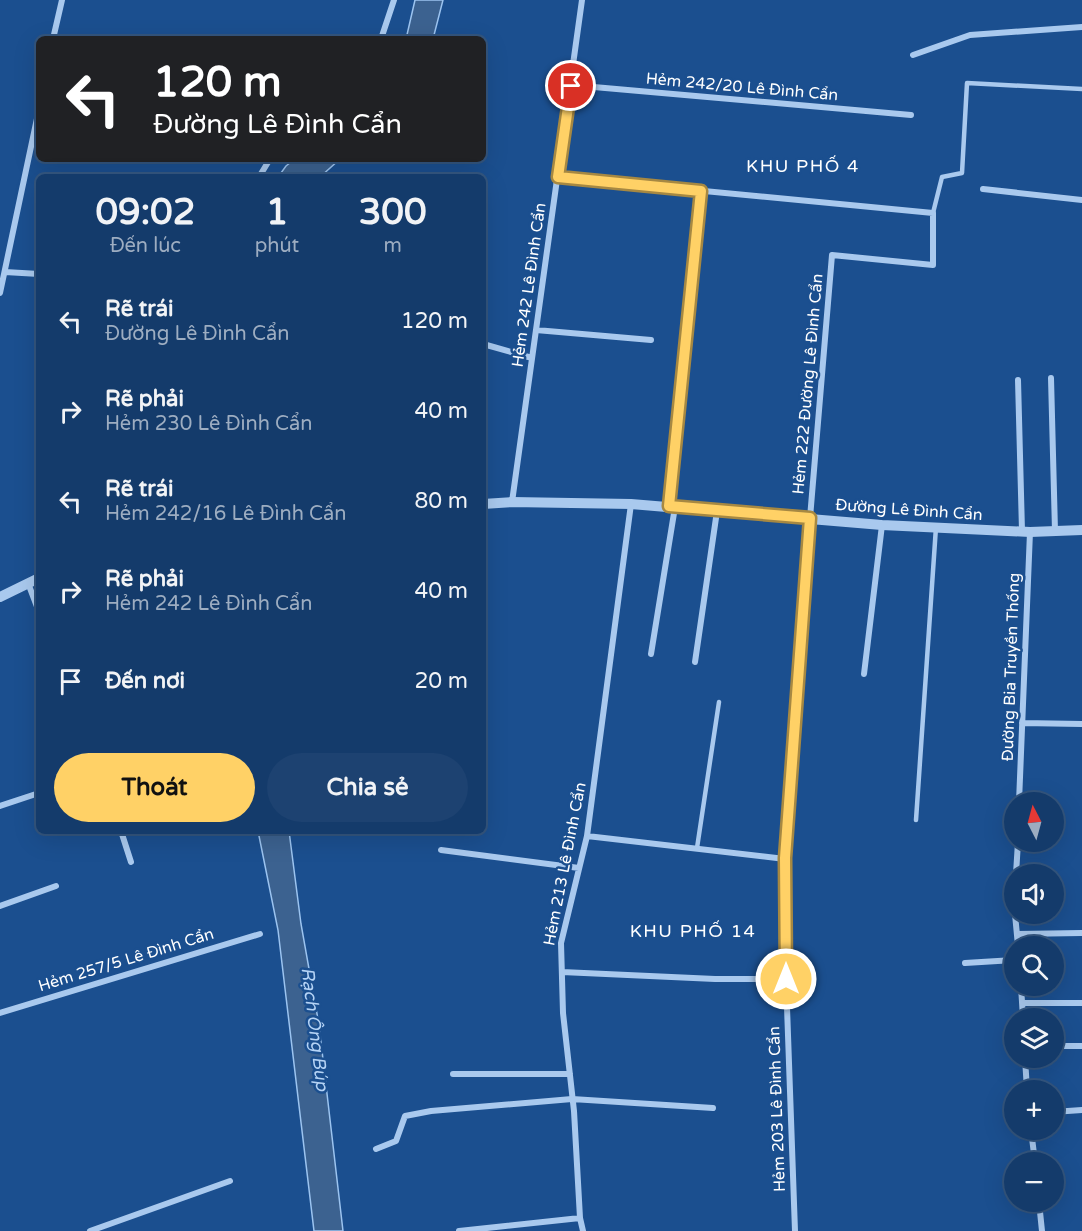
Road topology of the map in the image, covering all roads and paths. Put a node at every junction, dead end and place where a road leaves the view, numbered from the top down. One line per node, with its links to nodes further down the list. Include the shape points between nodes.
1 (62, 0): 5 (street)
2 (394, 0): 6 (street)
3 (582, 0): 8 (street, Hẻm 242 Lê Đình Cẩn)
4 (1082, 27): 7 (street, via 970,35)
5 (55, 36)
6 (382, 36)
7 (913, 55)
8 (571, 86): 10 (street, Hẻm 242/20 Lê Đình Cẩn); 12 (street, Hẻm 242 Lê Đình Cẩn)
9 (1082, 89): 16 (lane, Hẻm 222 Đường Lê Đình Cẩn, via 967,83 962,173 942,177)
10 (911, 115)
11 (36, 123): 17 (street)
12 (558, 177): 14 (street); 20 (street, Hẻm 242 Lê Đình Cẩn)
13 (983, 189): 15 (street)
14 (701, 191): 16 (street); 29 (street)
15 (1082, 201)
16 (933, 213): 31 (street, Hẻm 222 Đường Lê Đình Cẩn, via 933,265 832,255)
17 (5, 272): 18 (street); 19 (street)
18 (36, 274)
19 (0, 293)
20 (536, 330): 21 (street); 23 (street, Hẻm 242 Lê Đình Cẩn)
21 (651, 340)
22 (486, 345): 23 (street)
23 (532, 358): 26 (street, Hẻm 242 Lê Đình Cẩn)
24 (1051, 378): 35 (street)
25 (1018, 380): 36 (street, Đường Bia Truyền Thống)
26 (512, 502): 27 (street, Đường Lê Đình Cẩn); 28 (street, Đường Lê Đình Cẩn)
27 (486, 504)
28 (631, 504): 29 (street, Đường Lê Đình Cẩn); 52 (street, Hẻm 213 Lê Đình Cẩn)
29 (672, 507): 30 (street, Đường Lê Đình Cẩn); 41 (street)
30 (717, 510): 31 (street, Đường Lê Đình Cẩn); 42 (street)
31 (810, 518): 32 (street, Đường Lê Đình Cẩn); 55 (street, Hẻm 203 Lê Đình Cẩn)
32 (882, 525): 33 (street, Đường Lê Đình Cẩn); 43 (street)
33 (936, 527): 36 (street, Đường Lê Đình Cẩn); 50 (lane)
34 (1082, 530): 35 (street, Đường Lê Đình Cẩn)
35 (1055, 531): 36 (street, Đường Lê Đình Cẩn)
36 (1026, 532): 45 (street, Đường Bia Truyền Thống)
37 (36, 579): 38 (street)
38 (28, 583): 39 (street); 40 (street)
39 (0, 597)
40 (36, 604)
41 (651, 654)
42 (695, 662)
43 (864, 674)
44 (718, 702): 53 (lane)
45 (1022, 723): 46 (street); 47 (street, Đường Bia Truyền Thống)
46 (1082, 723)
47 (1019, 792)
48 (36, 795): 49 (street)
49 (0, 806)
50 (916, 819)
51 (122, 834): 56 (street)
52 (587, 836): 53 (street); 57 (street, Hẻm 213 Lê Đình Cẩn)
53 (697, 848): 55 (street)
54 (441, 850): 57 (street)
55 (785, 858): 67 (street, Hẻm 203 Lê Đình Cẩn)
56 (131, 862)
57 (579, 868): 66 (street, Hẻm 213 Lê Đình Cẩn, via 561,943)
58 (56, 886): 59 (street)
59 (0, 906)
60 (1016, 924): 63 (street)
61 (1082, 933): 63 (street)
62 (260, 934): 72 (street, Hẻm 257/5 Lê Đình Cẩn)
63 (1017, 934)
64 (1004, 961): 65 (street)
65 (965, 963)
66 (562, 972): 67 (street); 76 (street, Hẻm 213 Lê Đình Cẩn)
67 (786, 979): 88 (street, Hẻm 203 Lê Đình Cẩn)
68 (1022, 996): 69 (street)
69 (1022, 1003): 70 (street); 71 (street)
70 (1082, 1004)
71 (1022, 1008)
72 (0, 1013)
73 (1064, 1046): 74 (street)
74 (1082, 1046)
75 (453, 1074): 76 (street)
76 (570, 1074): 77 (street, Hẻm 213 Lê Đình Cẩn)
77 (572, 1099): 78 (street); 81 (street, via 405,1116 396,1141); 84 (street, Hẻm 213 Lê Đình Cẩn)
78 (713, 1108)
79 (1082, 1110): 80 (street)
80 (1064, 1111)
81 (376, 1149)
82 (230, 1181): 85 (street)
83 (1040, 1212): 89 (street)
84 (580, 1218): 86 (street); 87 (street, Hẻm 213 Lê Đình Cẩn)
85 (90, 1231)
86 (459, 1231)
87 (583, 1231)
88 (795, 1231)
89 (1042, 1231)

